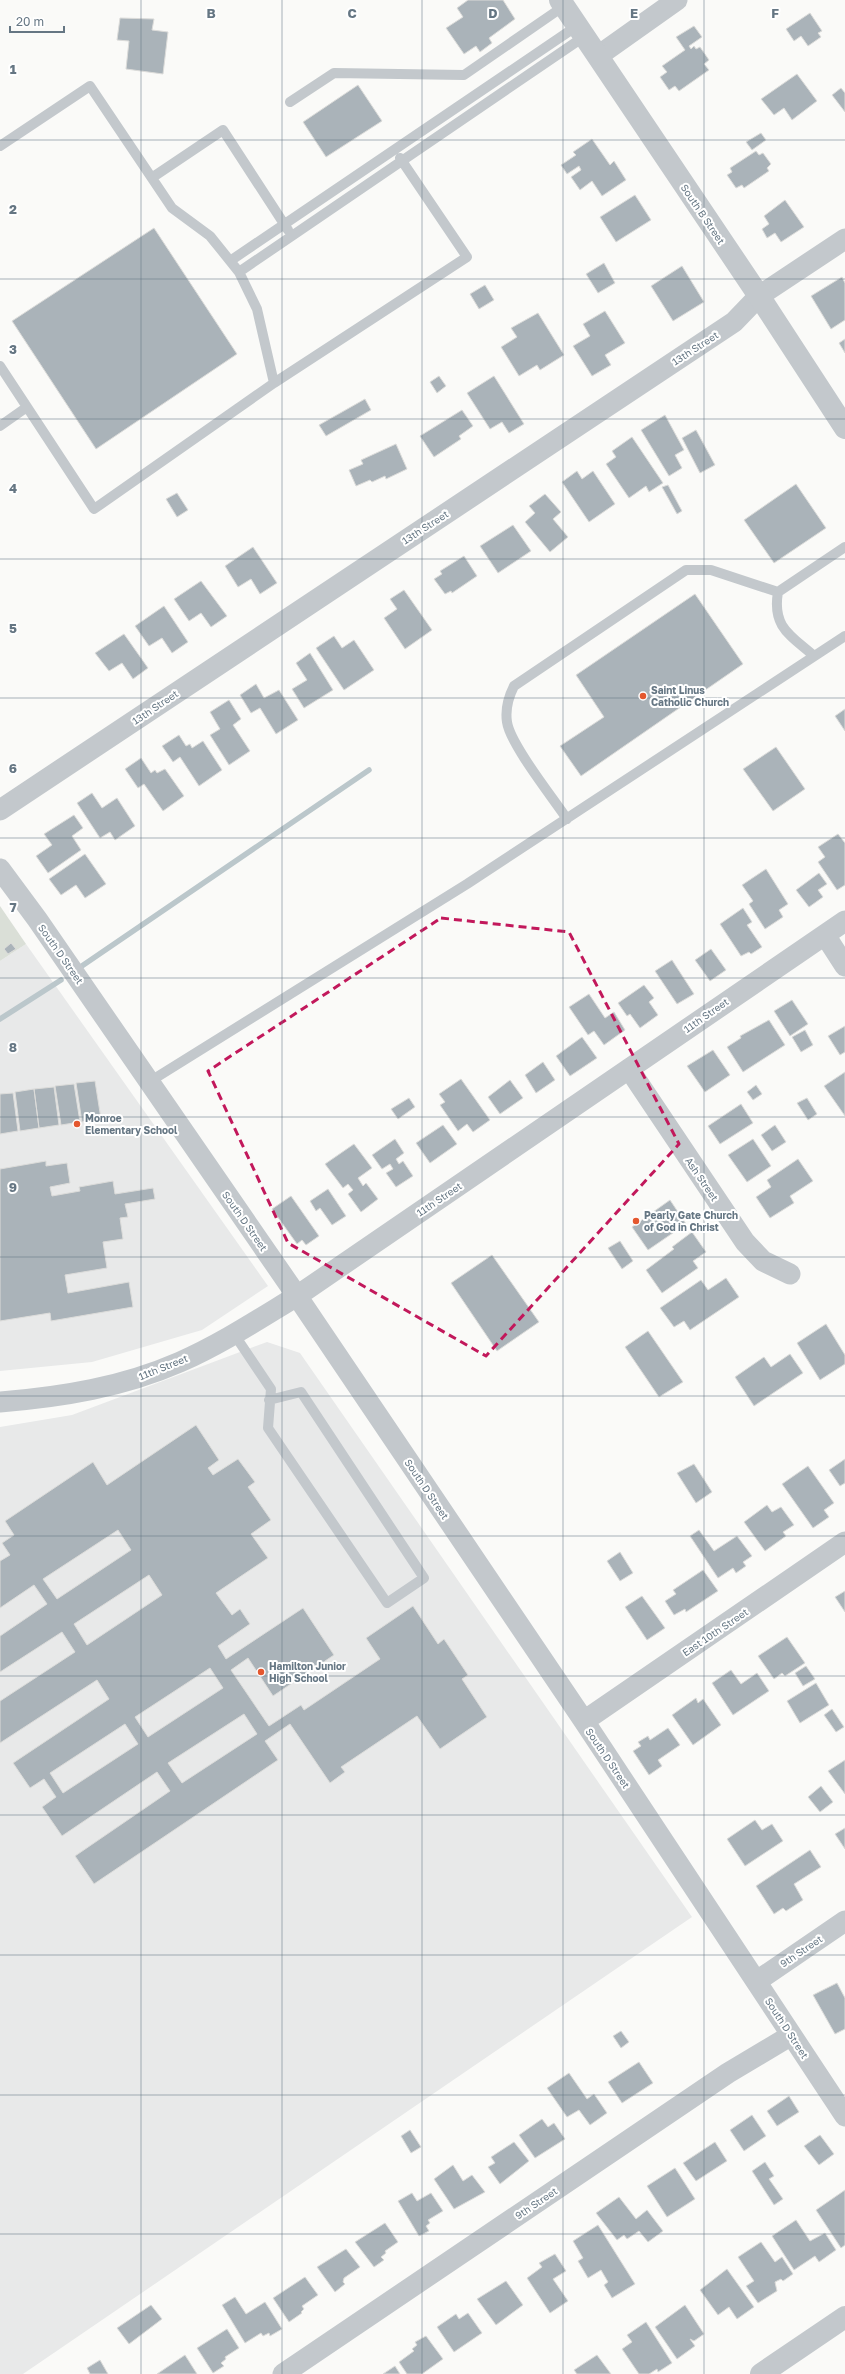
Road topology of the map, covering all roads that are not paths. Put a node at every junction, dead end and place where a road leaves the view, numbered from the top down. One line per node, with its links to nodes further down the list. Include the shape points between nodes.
1 (677, 0): 4 (street)
2 (562, 3): 3 (street, South B Street); 5 (lane, via 464,75 334,73)
3 (581, 31): 4 (street, South B Street); 7 (lane); 8 (lane)
4 (598, 56): 15 (street, South B Street)
5 (290, 102)
6 (0, 146): 9 (lane, via 90,86)
7 (395, 150): 8 (lane); 10 (lane)
8 (403, 162): 11 (lane); 17 (lane, via 466,256)
9 (153, 177): 10 (lane, via 224,130); 13 (lane, via 172,208 210,236)
10 (285, 225): 11 (lane); 13 (lane)
11 (292, 236): 14 (lane)
12 (845, 239): 15 (street, 13th Street)
13 (230, 260): 14 (lane)
14 (239, 272): 17 (lane, via 257,309)
15 (759, 296): 20 (street, South B Street); 25 (street, 13th Street, via 745,314 728,327)
16 (0, 366): 18 (lane)
17 (274, 383): 18 (lane, via 94,509)
18 (27, 407): 19 (lane)
19 (0, 426)
20 (845, 428)
21 (845, 547): 22 (lane)
22 (778, 592): 24 (lane, via 776,606 780,623); 26 (lane, via 711,570 686,570 514,686 507,700 507,723 514,742)
23 (845, 636): 24 (lane)
24 (814, 656): 26 (lane)
25 (0, 810)
26 (567, 819): 32 (lane)
27 (0, 869): 32 (street, South D Street)
28 (845, 921): 29 (street, 11th Street)
29 (825, 935): 30 (street); 31 (street, 11th Street)
30 (845, 966)
31 (629, 1069): 33 (street, Ash Street, via 745,1242 763,1261); 34 (street, 11th Street)
32 (149, 1082): 34 (street, South D Street)
33 (790, 1274)
34 (297, 1296): 35 (street, 11th Street); 39 (street, South D Street)
35 (234, 1334): 36 (lane, via 271,1389); 37 (street, 11th Street, via 180,1362 130,1380 60,1396)
36 (270, 1400): 36 (lane, via 268,1428 387,1603 424,1578 301,1392)
37 (0, 1402)
38 (845, 1542): 39 (street, East 10th Street)
39 (584, 1721): 41 (street, South D Street)
40 (845, 1921): 41 (street, 9th Street)
41 (757, 1981): 42 (street, South D Street)
42 (790, 2036): 43 (street, South D Street); 45 (street, 9th Street, via 728,2073)
43 (845, 2116)
44 (845, 2317): 46 (street)
45 (283, 2374)
46 (761, 2374)

